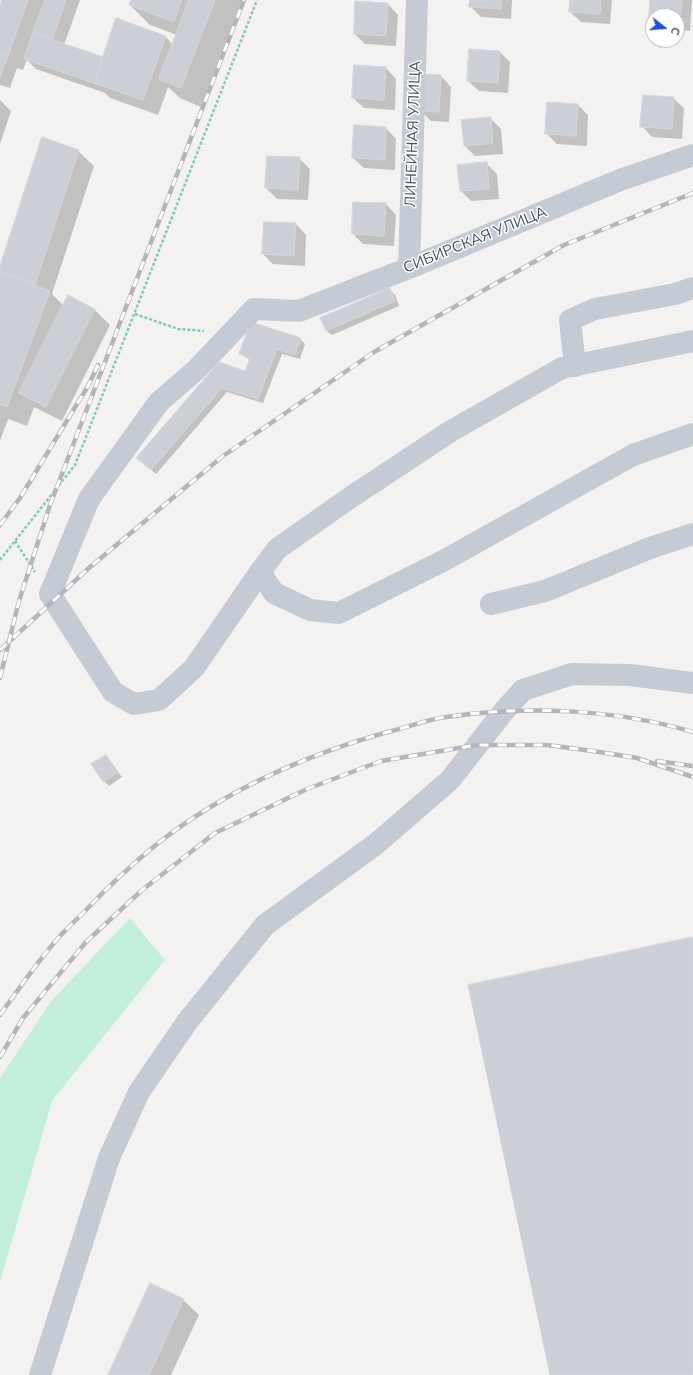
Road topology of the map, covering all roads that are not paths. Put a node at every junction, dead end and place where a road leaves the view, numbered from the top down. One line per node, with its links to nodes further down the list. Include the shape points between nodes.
1 (417, 0): 3 (street, ЛИНЕЙНАЯ УЛИЦА)
2 (693, 155): 3 (street, СИБИРСКАЯ УЛИЦА, via 620,180)
3 (409, 268): 9 (street, СИБИРСКАЯ УЛИЦА, via 299,311 254,309 196,370 158,402 89,499 50,594 114,692 134,704 159,700 194,668)
4 (693, 288): 6 (street, via 675,294 595,309 570,320)
5 (693, 341): 6 (street)
6 (575, 366): 9 (street, via 562,368 444,435 277,549)
7 (693, 434): 9 (street, via 634,455 443,561 339,613 310,610 274,593)
8 (693, 534): 10 (street, via 650,548 545,591)
9 (260, 572)
10 (491, 604)
11 (693, 683): 12 (street, via 630,675 572,674 523,690 450,780 376,844 265,925 187,1022 139,1092 109,1158)
12 (40, 1375)

